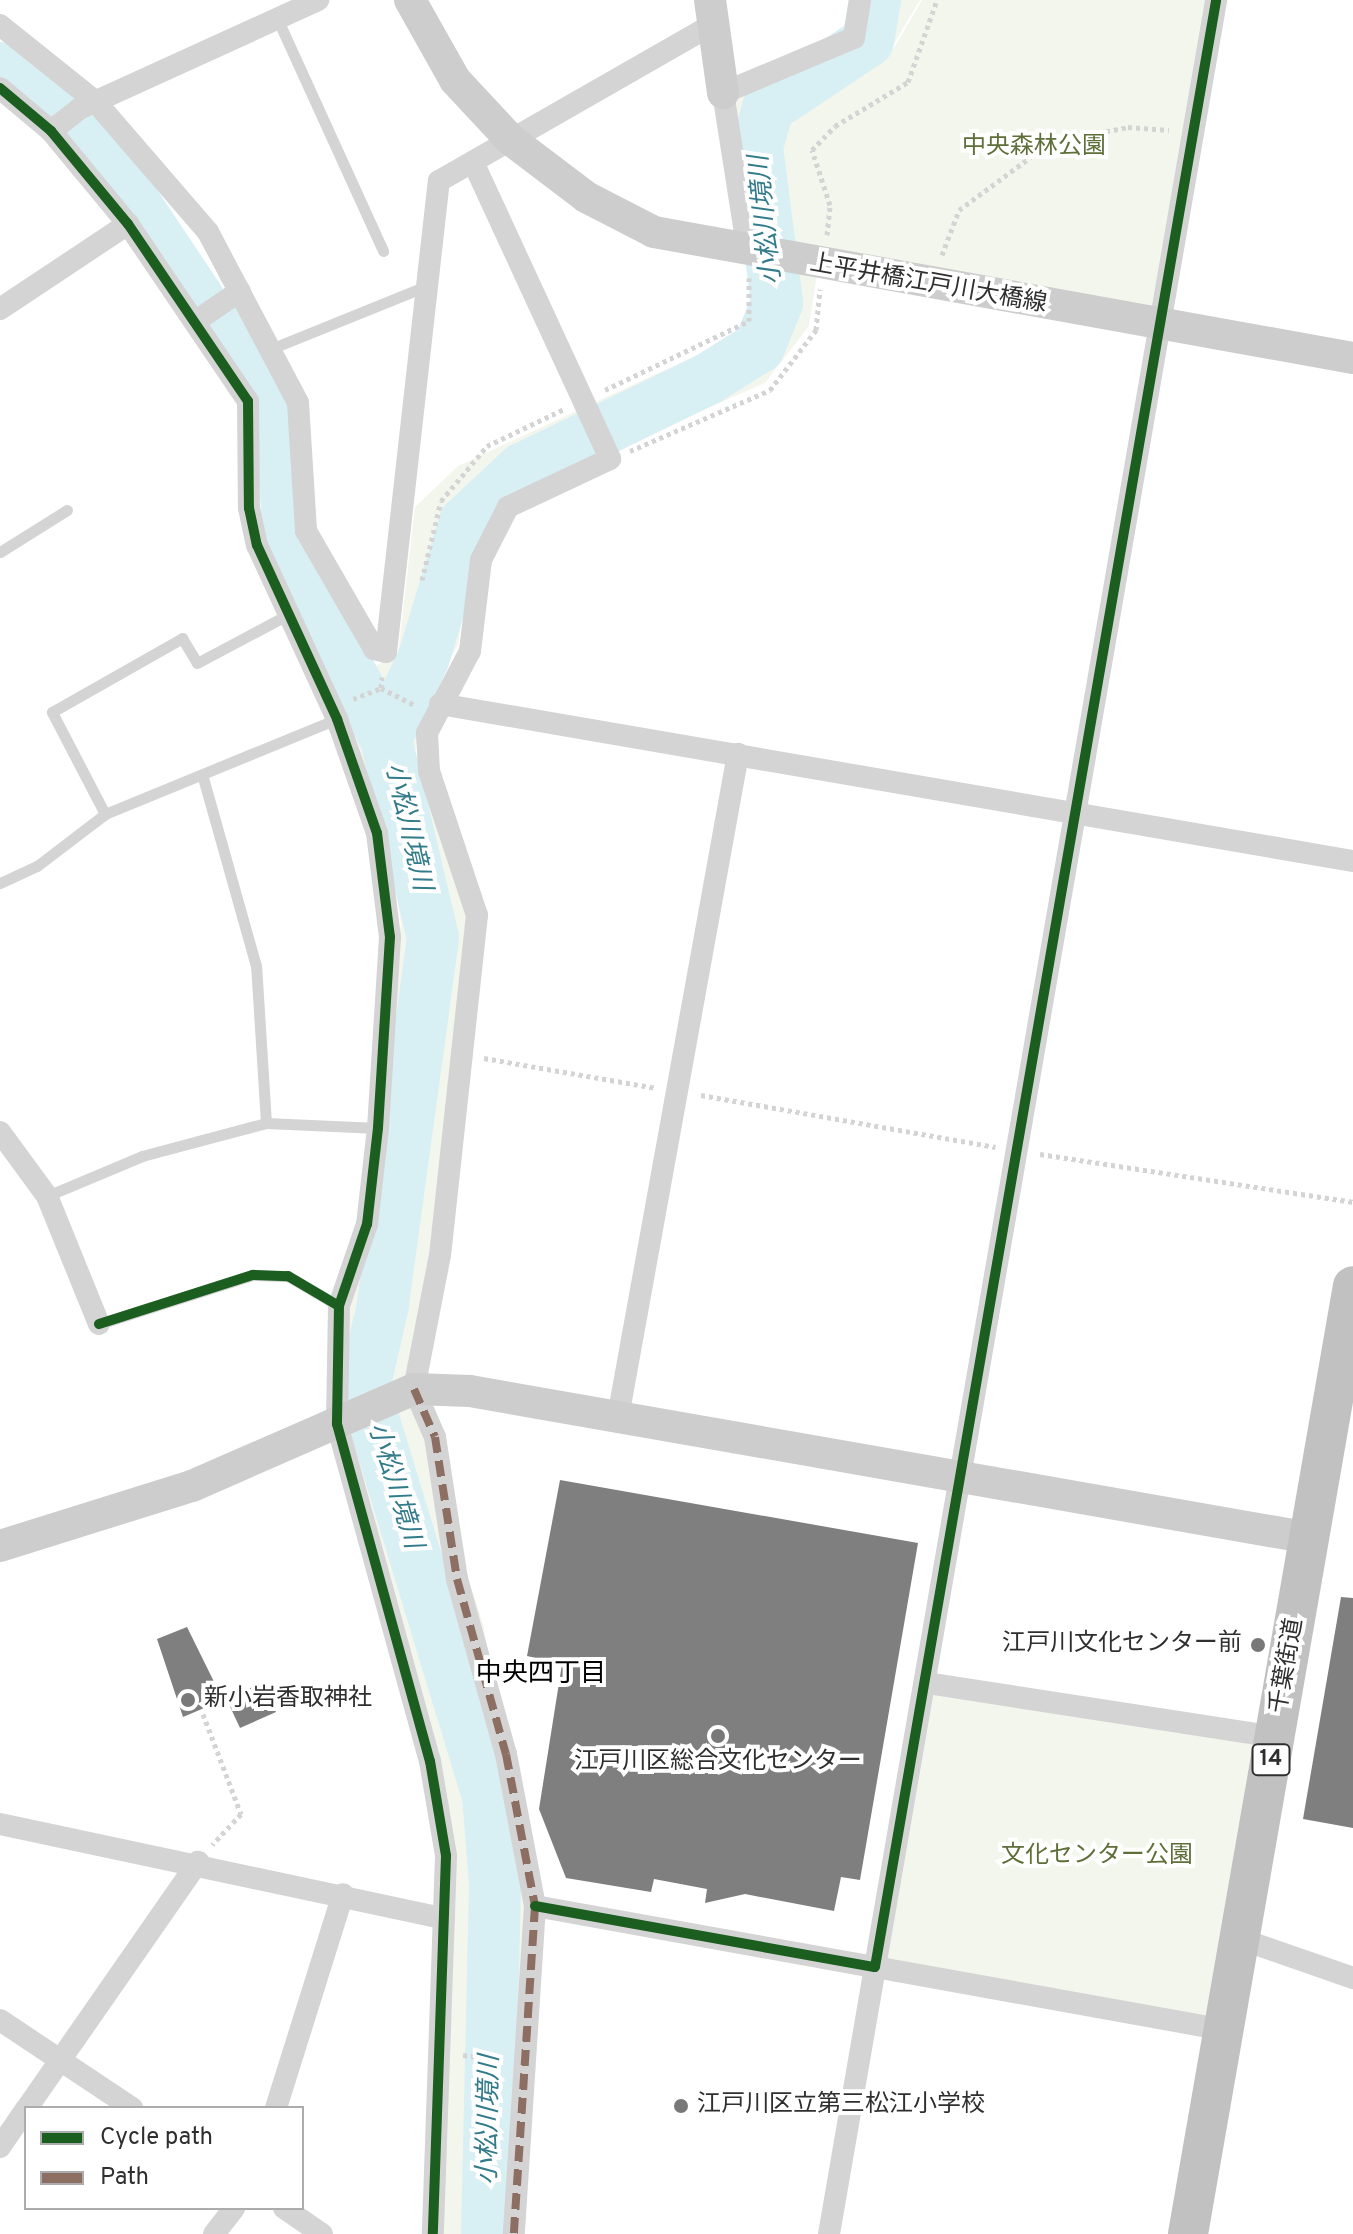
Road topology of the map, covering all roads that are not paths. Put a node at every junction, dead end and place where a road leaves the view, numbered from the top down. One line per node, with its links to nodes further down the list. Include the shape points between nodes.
1 (318, 0): 6 (street)
2 (410, 0): 12 (street, 上平井橋江戸川大橋線, via 455,80)
3 (860, 0): 9 (street, via 854,38)
4 (1216, 0): 20 (street)
5 (711, 12): 9 (street); 12 (street)
6 (277, 18): 10 (street); 15 (lane)
7 (0, 25): 10 (street)
8 (0, 88): 11 (street)
9 (723, 93): 16 (street)
10 (87, 105): 11 (street); 19 (street, via 182,197)
11 (51, 131): 14 (street)
12 (511, 140): 13 (street); 16 (street, 上平井橋江戸川大橋線, via 586,197 654,232)
13 (473, 162): 17 (street, via 439,181); 26 (street, via 607,451 508,507 481,560 470,651)
14 (128, 224): 18 (street); 19 (street)
15 (383, 251)
16 (763, 255): 20 (street, 上平井橋江戸川大橋線)
17 (424, 287): 21 (lane); 21 (street, via 386,652 374,649 306,531 298,403)
18 (4, 298)
19 (217, 307): 21 (street); 25 (street, via 248,401 249,508)
20 (1160, 325): 22 (street, 上平井橋江戸川大橋線); 31 (street)
21 (273, 348)
22 (1353, 358)
23 (67, 510): 24 (lane)
24 (0, 552)
25 (289, 614): 27 (street); 30 (lane, via 197,663 182,638 52,712)
26 (440, 704): 28 (street); 41 (street, via 427,733 429,771 477,915 440,1255)
27 (337, 719): 29 (lane); 35 (street, via 377,833 390,937)
28 (738, 754): 31 (street); 42 (street)
29 (202, 774): 30 (lane); 34 (lane, via 256,966)
30 (105, 814): 33 (lane, via 37,866)
31 (1073, 814): 32 (street); 44 (street, via 1021,1151)
32 (1353, 861)
33 (0, 883)
34 (266, 1123): 35 (lane); 37 (lane, via 142,1156)
35 (378, 1128): 39 (street, via 367,1224)
36 (0, 1132): 37 (street)
37 (47, 1196): 40 (street)
38 (1353, 1288): 45 (highway, 千葉街道 / 14)
39 (339, 1306): 40 (lane, via 288,1276 253,1275); 43 (street)
40 (99, 1324)
41 (404, 1394): 42 (street, via 470,1391); 43 (street); 52 (street, via 435,1437 457,1579 506,1754)
42 (618, 1417): 44 (street)
43 (348, 1419): 46 (street, via 192,1486); 53 (street, via 430,1761 446,1856)
44 (962, 1477): 45 (street); 47 (street)
45 (1310, 1538): 48 (highway, 千葉街道 / 14)
46 (0, 1546)
47 (927, 1683): 48 (street); 55 (street)
48 (1275, 1737): 54 (highway, 千葉街道 / 14)
49 (0, 1824): 50 (street)
50 (198, 1862): 51 (street); 59 (street)
51 (343, 1894): 53 (street); 62 (street)
52 (535, 1906): 55 (street); 70 (street)
53 (444, 1918): 69 (street)
54 (1241, 1939): 56 (street); 58 (highway, 千葉街道 / 14)
55 (875, 1967): 58 (street); 71 (street)
56 (1353, 1978)
57 (0, 2020): 59 (street)
58 (1224, 2030): 72 (highway, 千葉街道 / 14)
59 (60, 2061): 60 (street); 61 (street)
60 (28, 2106)
61 (129, 2106)
62 (277, 2106)
63 (24, 2112): 64 (street)
64 (0, 2147)
65 (232, 2210): 67 (street)
66 (287, 2210): 68 (street)
67 (214, 2234)
68 (322, 2234)
69 (433, 2234)
70 (514, 2234)
71 (829, 2234)
72 (1188, 2234)

